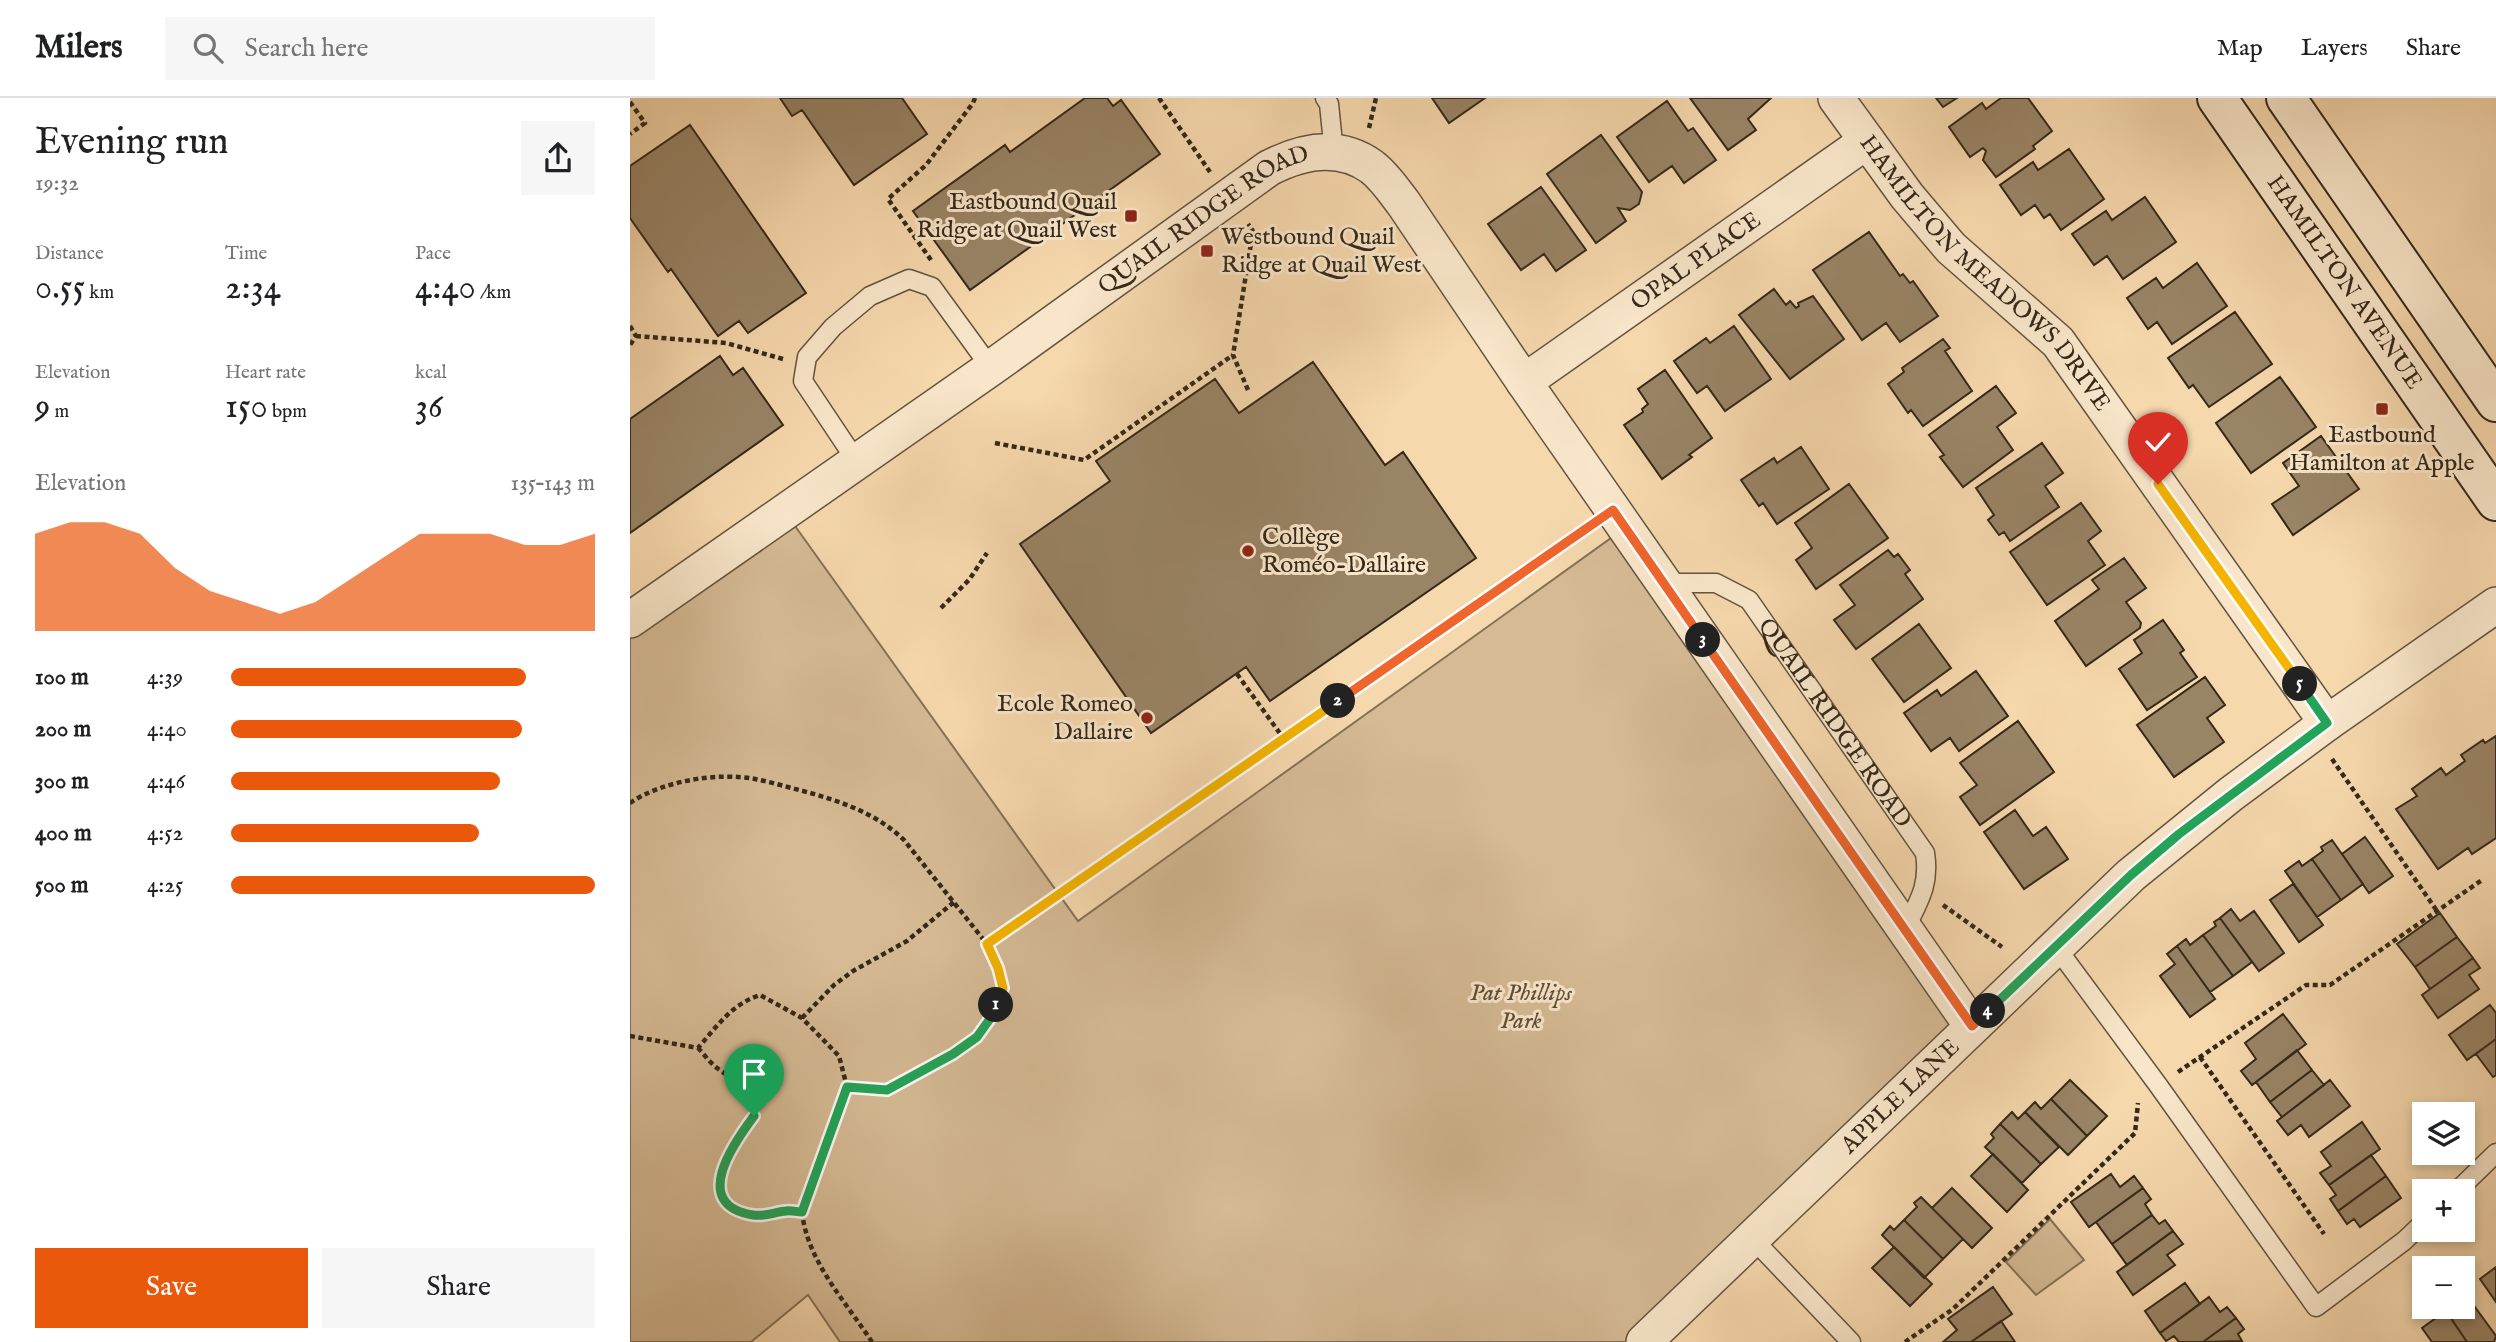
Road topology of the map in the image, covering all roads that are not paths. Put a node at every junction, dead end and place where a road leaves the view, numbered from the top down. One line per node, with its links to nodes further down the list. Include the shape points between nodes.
1 (1325, 98): 6 (lane)
2 (1836, 98): 5 (street, HAMILTON MEADOWS DRIVE)
3 (2217, 98): 11 (street, HAMILTON AVENUE)
4 (2286, 98): 9 (street)
5 (1867, 141): 8 (street, OPAL PLACE); 15 (street, HAMILTON MEADOWS DRIVE, via 1951,248 2057,342)
6 (1334, 153): 7 (street, QUAIL RIDGE ROAD, via 1291,156); 8 (street, QUAIL RIDGE ROAD, via 1362,161 1383,176)
7 (991, 368): 10 (street, QUAIL RIDGE ROAD); 10 (lane, via 932,287 909,279 870,296 807,357 803,381)
8 (1524, 382): 12 (street, QUAIL RIDGE ROAD)
9 (2496, 402)
10 (858, 462): 14 (street, QUAIL RIDGE ROAD)
11 (2496, 501)
12 (1663, 583): 16 (street, QUAIL RIDGE ROAD); 16 (lane, QUAIL RIDGE ROAD, via 1716,583 1749,600 1925,853 1928,873 1924,891)
13 (2496, 605): 15 (street, APPLE LANE)
14 (630, 620)
15 (2328, 739): 17 (street, APPLE LANE, via 2179,834)
16 (1905, 929): 18 (street, QUAIL RIDGE ROAD)
17 (2056, 947): 18 (street, APPLE LANE); 21 (lane, via 2316,1307)
18 (1972, 1026): 22 (street, APPLE LANE)
19 (2496, 1153): 20 (lane)
20 (2469, 1179)
21 (2412, 1233)
22 (1752, 1238): 23 (street, APPLE LANE); 24 (lane)
23 (1644, 1342)
24 (1851, 1342)

